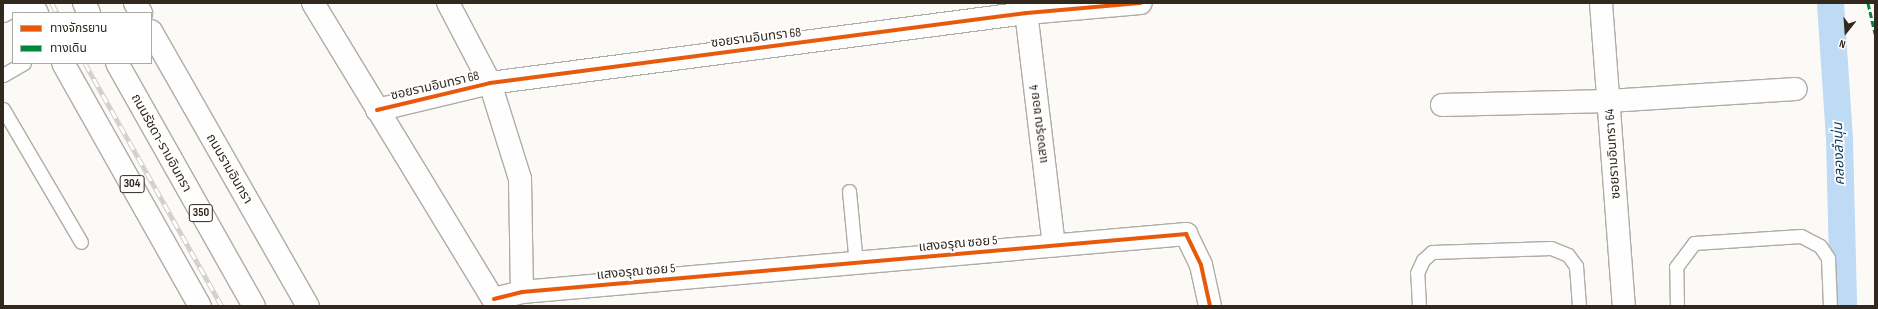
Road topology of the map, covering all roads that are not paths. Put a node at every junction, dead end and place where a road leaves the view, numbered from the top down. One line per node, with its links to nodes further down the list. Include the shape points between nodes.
1 (17, 3): 10 (main road)
2 (31, 3): 11 (main road)
3 (84, 3): 12 (main road)
4 (135, 3): 13 (main road)
5 (313, 3): 24 (main road)
6 (448, 3): 19 (main road, ซอยรามอินทรา 68)
7 (1141, 3): 9 (main road, ซอยรามอินทรา 68)
8 (1601, 3): 21 (main road, ซอยรามอินทรา 64)
9 (1026, 8): 19 (main road, ซอยรามอินทรา 68); 27 (main road, แสงอรุณ ซอย 4)
10 (3, 11)
11 (36, 12)
12 (88, 12)
13 (140, 12)
14 (152, 33): 33 (main road, ถนนรามอินทรา)
15 (22, 64): 18 (lane)
16 (65, 64): 31 (main road, 304)
17 (118, 64): 32 (main road, ถนนรัชดา-รามอินทรา / 350)
18 (3, 75)
19 (490, 83): 24 (main road, ซอยรามอินทรา 68); 29 (main road, ซอยรามอินทรา 68, via 520,179)
20 (1796, 89): 21 (main road)
21 (1609, 101): 22 (main road); 37 (main road, ซอยรามอินทรา 64)
22 (1442, 105)
23 (3, 109): 26 (lane)
24 (377, 110): 30 (main road)
25 (849, 191): 28 (lane)
26 (81, 242)
27 (1054, 246): 28 (main road, แสงอรุณ ซอย 5); 34 (main road, แสงอรุณ ซอย 5, via 1186,234 1201,265)
28 (856, 264): 29 (main road, แสงอรุณ ซอย 5)
29 (522, 292): 30 (main road, แสงอรุณ ซอย 5)
30 (496, 302)
31 (200, 306)
32 (254, 306)
33 (308, 306)
34 (1210, 306)
35 (1419, 306): 36 (lane, via 1417,273 1422,260 1432,252 1551,248 1568,255 1576,266)
36 (1579, 306)
37 (1624, 306)
38 (1677, 306): 39 (lane, via 1676,267 1694,243 1801,236 1820,246 1828,258)
39 (1830, 306)

